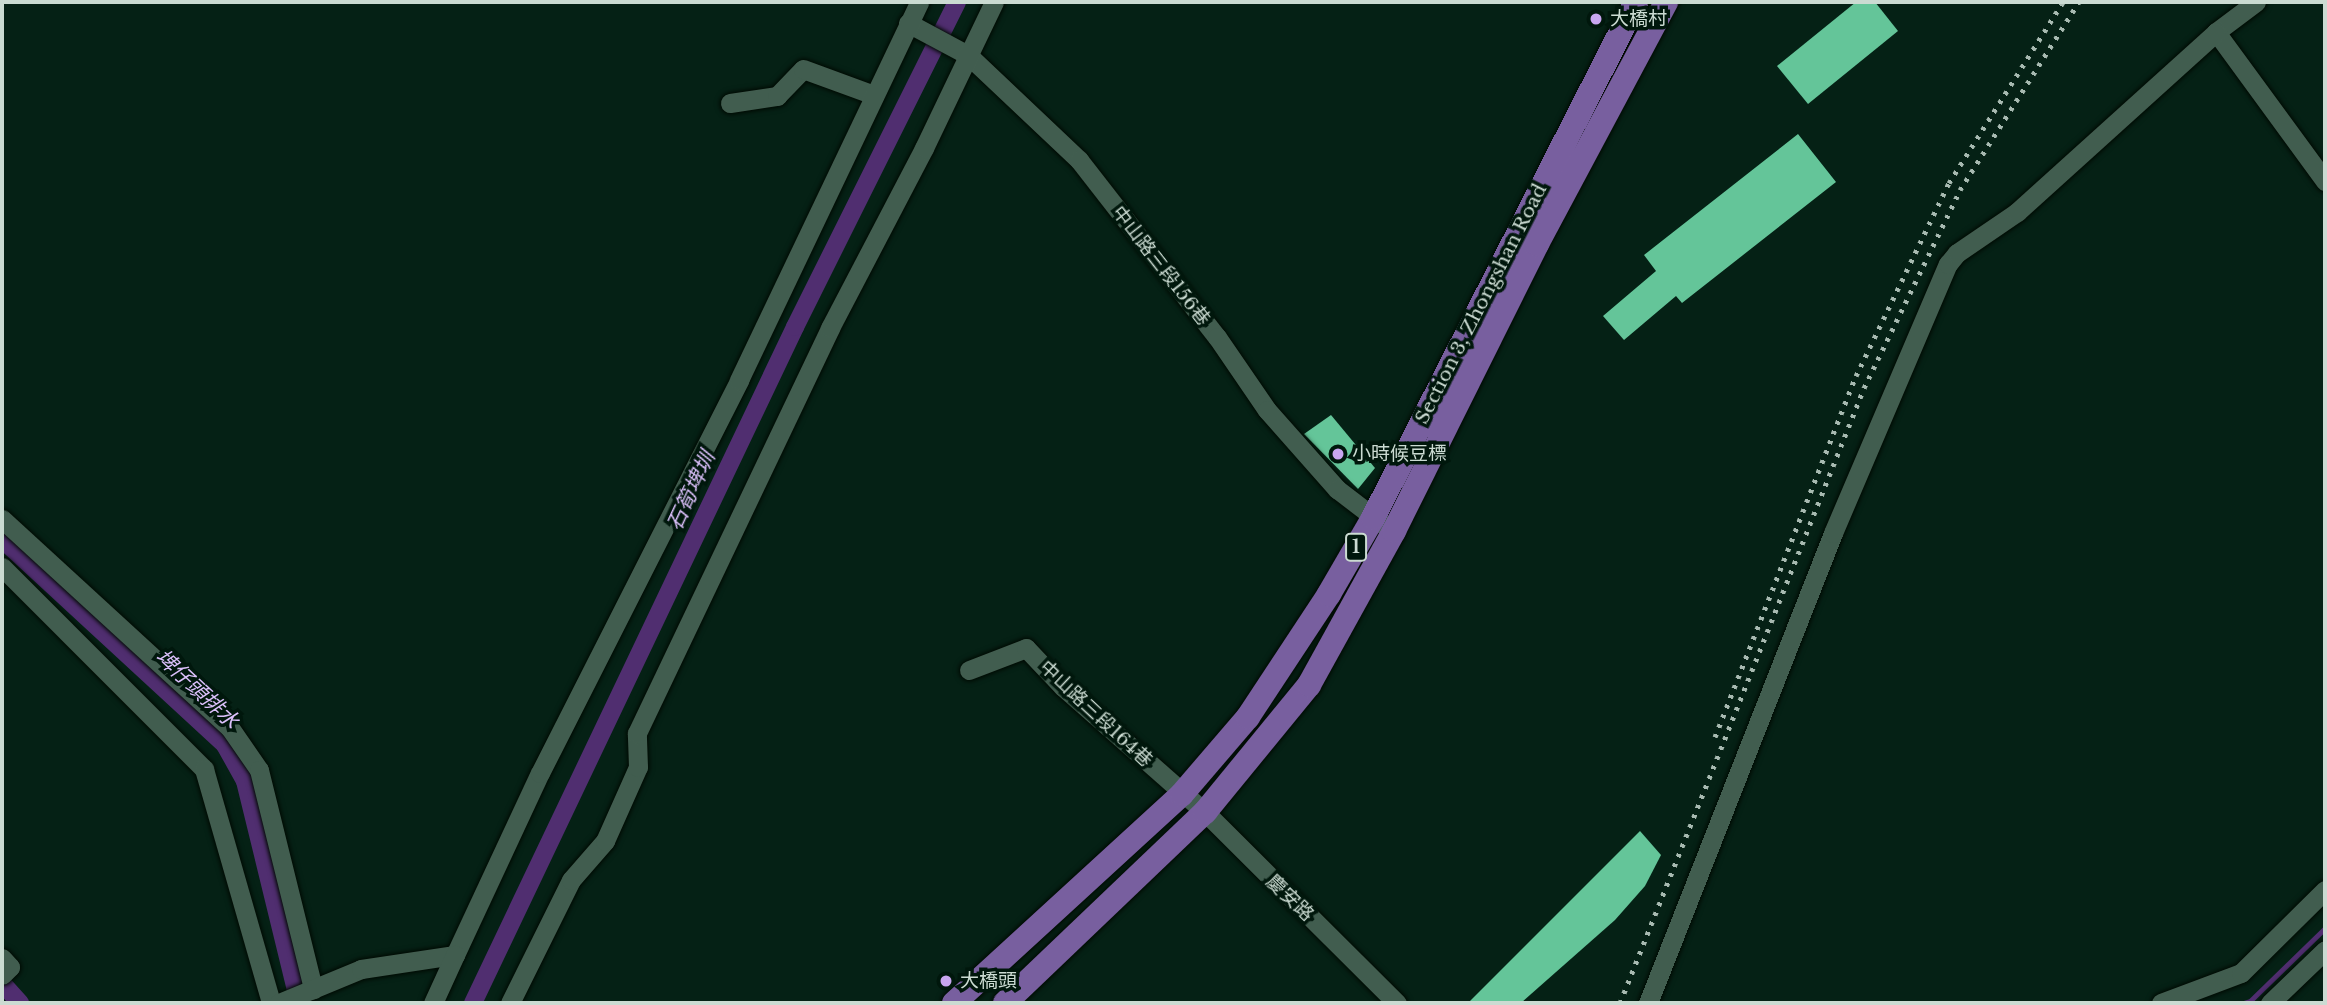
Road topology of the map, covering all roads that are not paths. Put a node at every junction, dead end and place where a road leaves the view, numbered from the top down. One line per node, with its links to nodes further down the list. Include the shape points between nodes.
1 (919, 2): 6 (street)
2 (993, 2): 8 (street)
3 (1667, 2): 14 (main road, Section 3, Zhongshan Road / 1, via 1537,244)
4 (2256, 2): 7 (street)
5 (1631, 4): 12 (main road, Section 3, Zhongshan Road / 1)
6 (908, 23): 8 (street, 中山路三段156巷); 9 (street)
7 (2216, 32): 11 (street); 30 (street, via 2017,212 1948,264 1833,533)
8 (968, 55): 12 (street, 中山路三段156巷, via 1079,160 1217,337 1267,410 1338,489); 26 (street, via 830,328 637,733 638,767 605,841 571,880)
9 (874, 95): 10 (street, via 803,69 777,96); 21 (street, via 733,392 540,773)
10 (730, 103)
11 (2325, 181)
12 (1373, 518): 14 (street, 中山路三段156巷); 17 (main road, Section 3, Zhongshan Road / 1, via 1248,717)
13 (2, 520): 22 (street, via 230,727 259,770)
14 (1394, 531): 18 (main road, Section 3, Zhongshan Road / 1, via 1309,685)
15 (2, 567): 23 (street, via 204,769)
16 (969, 670): 17 (street, 中山路三段164巷, via 1027,648 1063,687)
17 (1182, 793): 18 (street, 慶安路); 27 (main road, Section 3, Zhongshan Road / 1)
18 (1205, 812): 28 (main road, Section 3, Zhongshan Road / 1); 29 (street, 慶安路)
19 (2325, 890): 31 (street, via 2241,973)
20 (2325, 950): 32 (street)
21 (455, 956): 22 (street, via 361,969); 25 (street)
22 (313, 989): 24 (street)
23 (271, 1003)
24 (279, 1003)
25 (433, 1003)
26 (510, 1003)
27 (954, 1003)
28 (1005, 1003)
29 (1397, 1003)
30 (1648, 1003)
31 (2161, 1003)
32 (2270, 1003)

